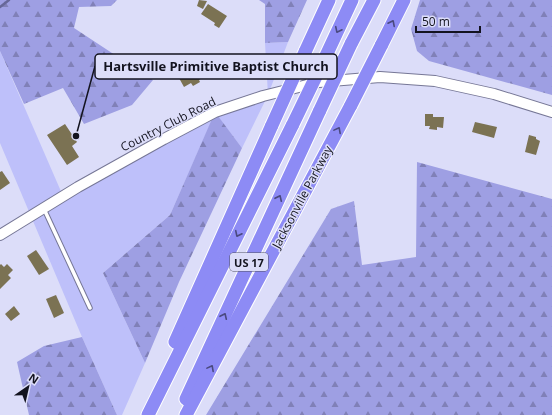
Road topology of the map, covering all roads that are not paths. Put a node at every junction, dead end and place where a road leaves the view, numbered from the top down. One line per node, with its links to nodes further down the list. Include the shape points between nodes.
1 (329, 0): 9 (highway, bridge)
2 (352, 0): 10 (highway, US 17, one-way to 10, bridge)
3 (374, 0): 11 (highway, US 17, one-way to 3, bridge, via 351,44)
4 (404, 0): 12 (highway, Jacksonville Parkway, one-way to 4, bridge)
5 (552, 112): 6 (main road, Country Club Road, via 494,94 435,81 380,77 319,82 263,96 215,112)
6 (44, 208): 7 (main road, Country Club Road); 8 (lane)
7 (0, 235)
8 (90, 308)
9 (142, 415)
10 (148, 415)
11 (178, 415)
12 (186, 415)

